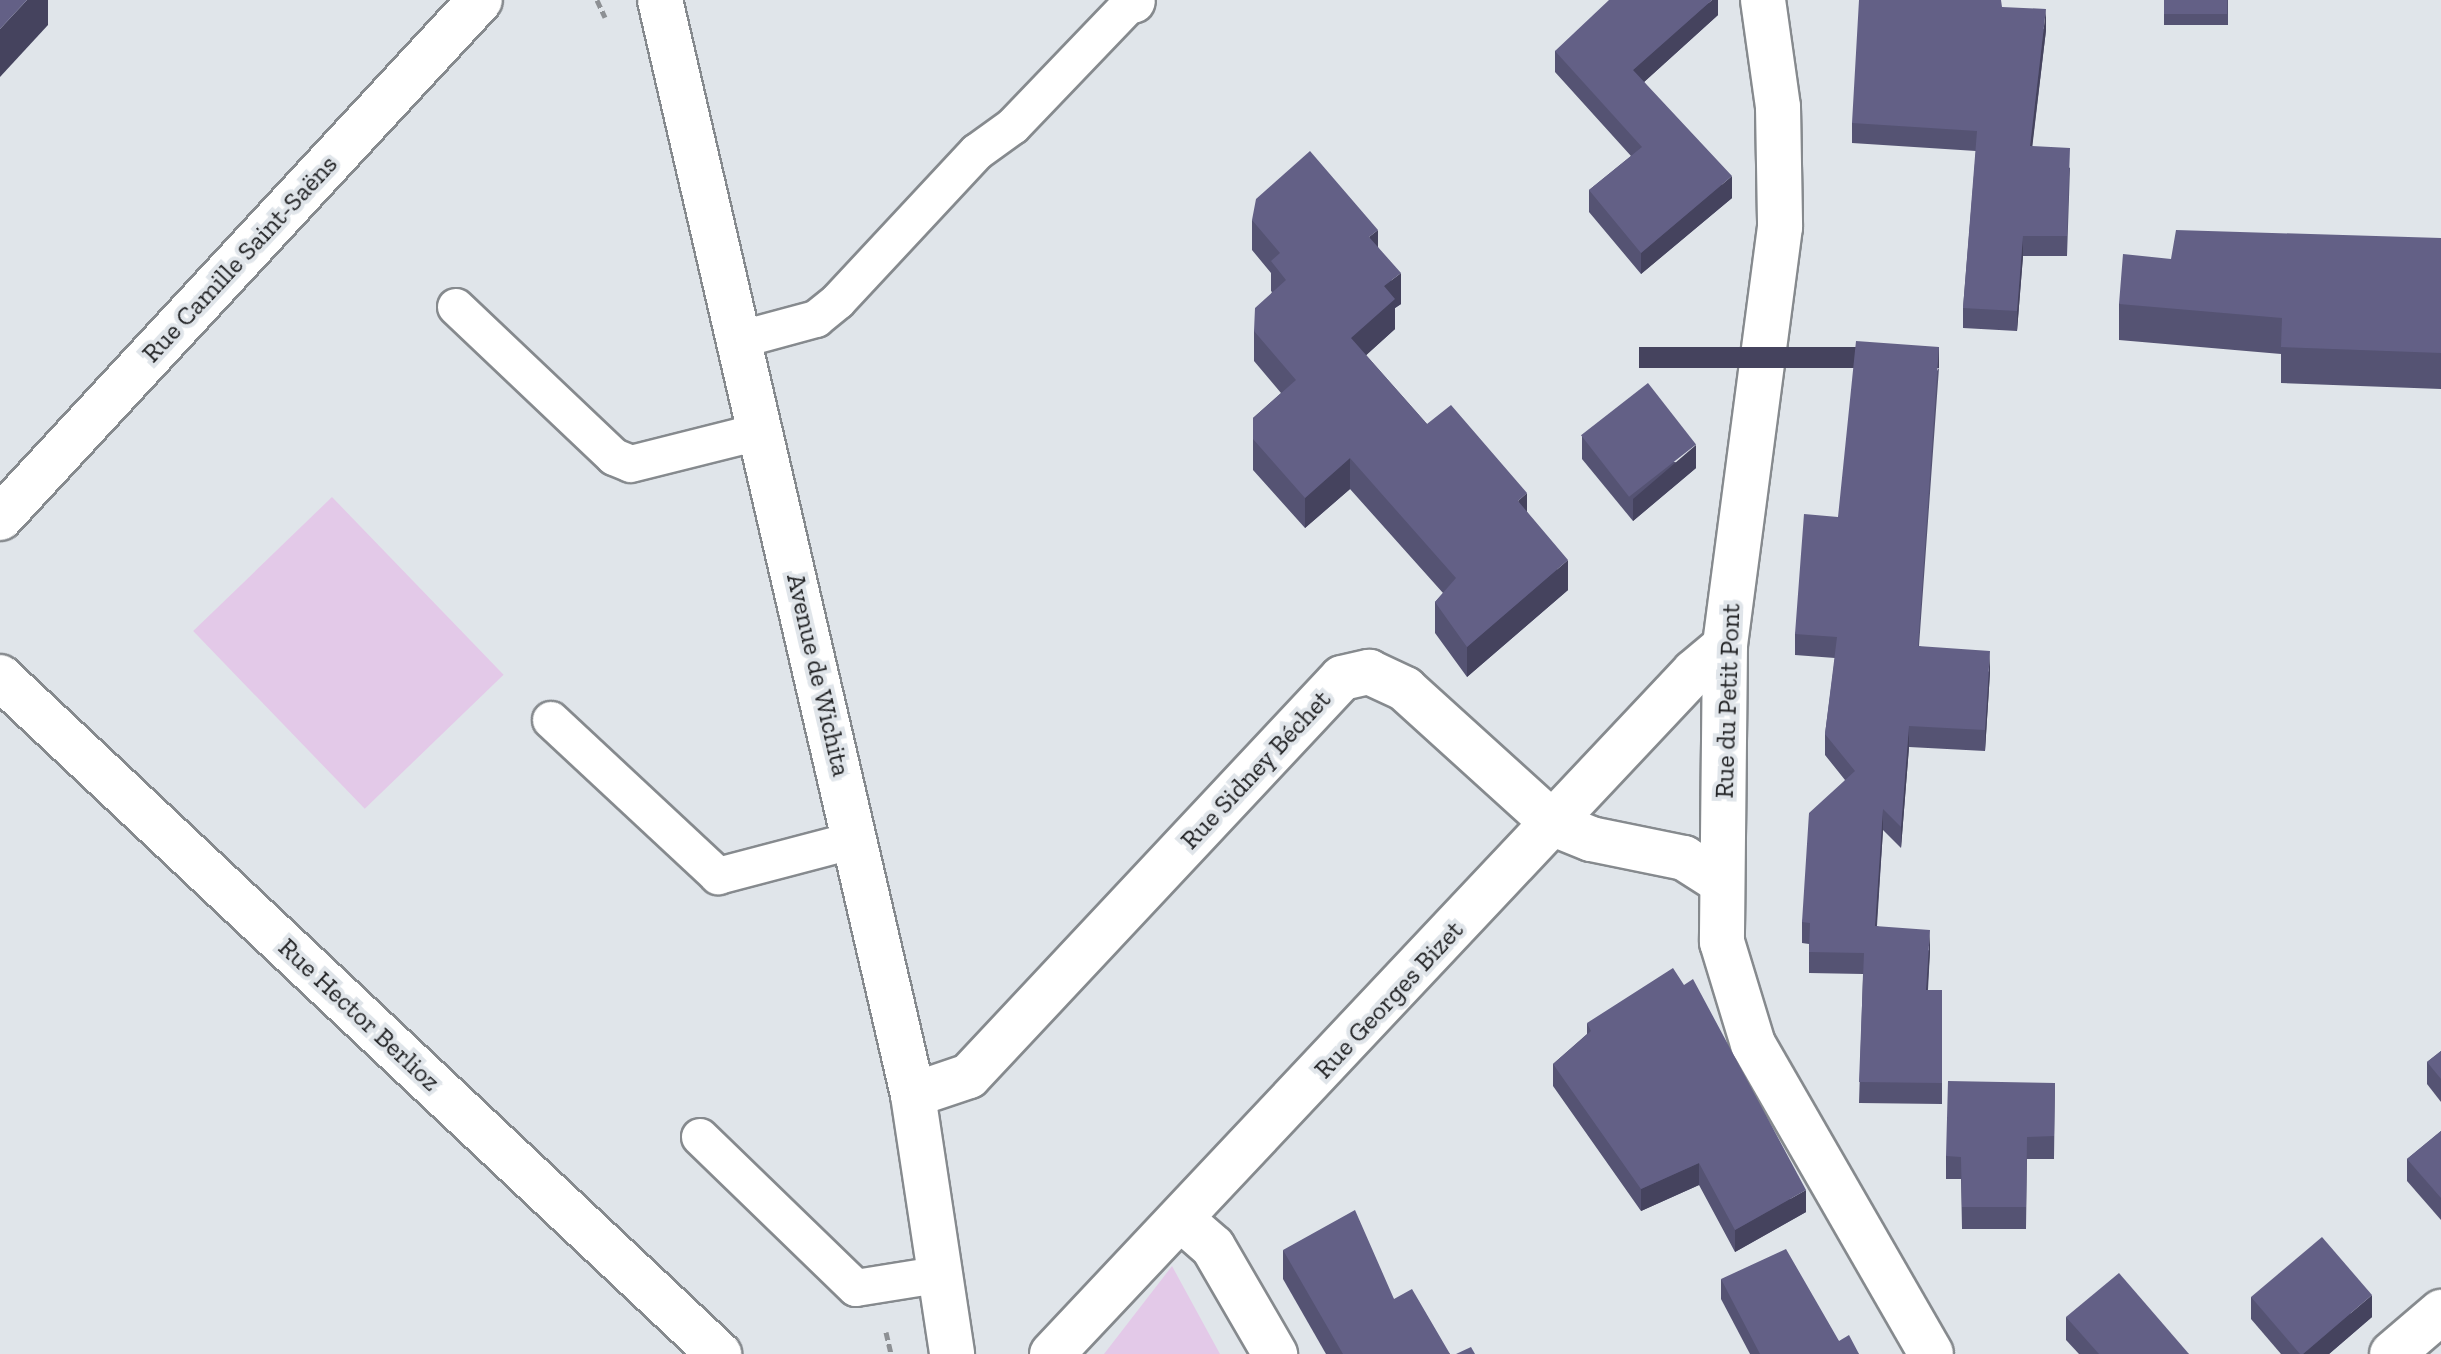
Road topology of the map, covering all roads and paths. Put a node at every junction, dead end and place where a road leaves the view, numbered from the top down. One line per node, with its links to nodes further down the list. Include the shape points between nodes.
1 (480, 0): 8 (street, Rue Camille Saint-Saëns)
2 (660, 0): 6 (street, Avenue de Wichita)
3 (1763, 0): 9 (street, Rue du Petit Pont, via 1778,107 1780,227)
4 (1132, 1): 6 (lane, via 1013,126 977,152 838,301 816,319)
5 (456, 307): 7 (lane, via 622,461 669,457)
6 (742, 339): 7 (street, Avenue de Wichita)
7 (762, 431): 13 (street, Avenue de Wichita)
8 (0, 518)
9 (1725, 646): 12 (street, Rue Georges Bizet, via 1694,672); 14 (street, Rue du Petit Pont)
10 (0, 677): 20 (street, Rue Hector Berlioz)
11 (551, 720): 13 (lane, via 718,876)
12 (1554, 824): 14 (street, Rue Sidney Béchet, via 1591,839 1684,858); 15 (street, Rue Sidney Béchet, via 1405,689 1369,672 1342,678 969,1076); 17 (street, Rue Georges Bizet)
13 (855, 840): 15 (street, Avenue de Wichita)
14 (1722, 882): 24 (street, Rue du Petit Pont, via 1722,942 1753,1044)
15 (913, 1095): 18 (street, Avenue de Wichita)
16 (700, 1137): 18 (lane, via 856,1288)
17 (1182, 1220): 22 (street, Rue Georges Bizet); 23 (street, via 1213,1247)
18 (937, 1275): 21 (street, Avenue de Wichita)
19 (2441, 1312): 25 (street)
20 (719, 1354)
21 (952, 1354)
22 (1052, 1354)
23 (1275, 1354)
24 (1931, 1354)
25 (2392, 1354)

